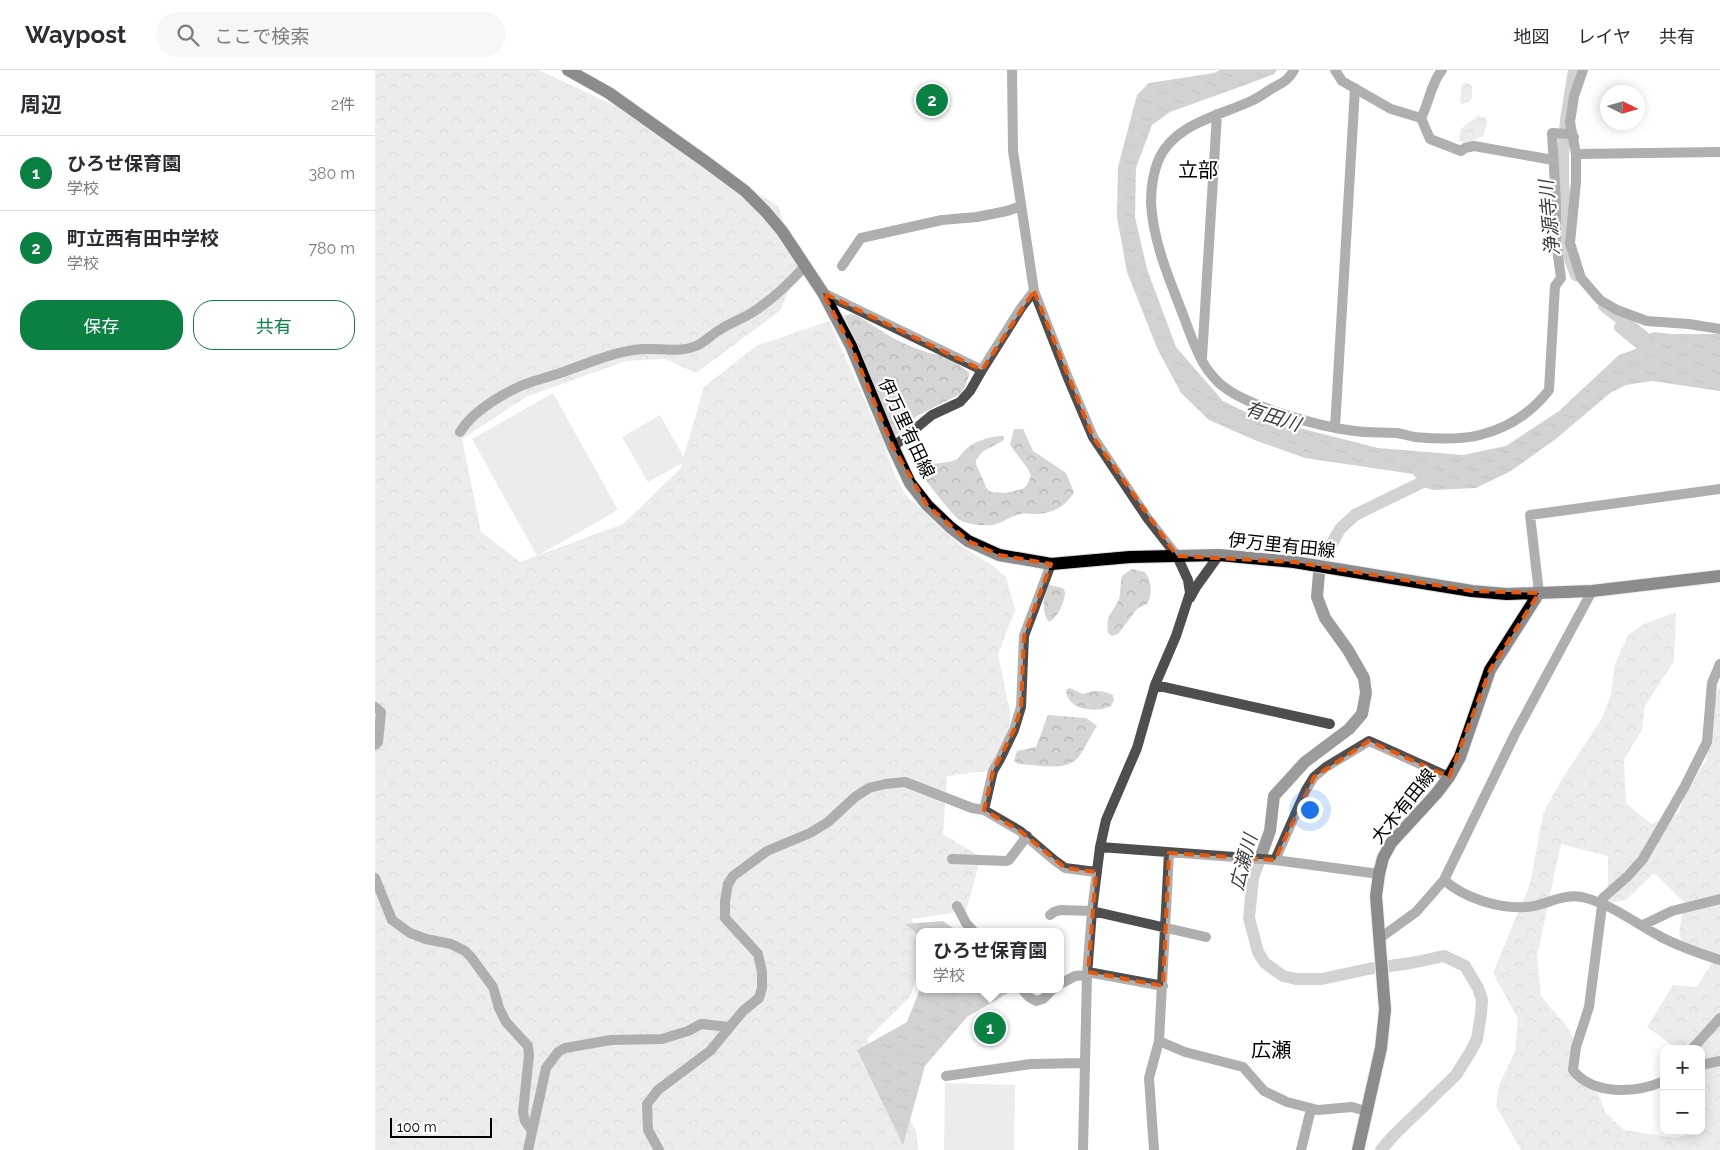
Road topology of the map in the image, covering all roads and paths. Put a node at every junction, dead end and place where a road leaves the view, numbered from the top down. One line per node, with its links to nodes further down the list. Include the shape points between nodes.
1 (568, 70): 17 (main road, 伊万里有田線, via 609,92 745,191 782,231)
2 (1012, 70): 16 (street, via 1013,151)
3 (1281, 70): 8 (street)
4 (1294, 70): 8 (street)
5 (1335, 70): 9 (street, via 1342,81)
6 (1442, 70): 11 (street, via 1436,76)
7 (1583, 70): 12 (street, via 1570,122)
8 (1288, 80): 10 (street, via 1252,101)
9 (1355, 88): 11 (street, via 1391,109); 24 (street)
10 (1217, 114): 22 (street); 22 (street, via 1181,133 1167,146 1158,160 1151,203 1156,236 1170,280)
11 (1421, 118): 15 (street, via 1430,139 1461,151 1474,146)
12 (1572, 135): 14 (street); 15 (street, via 1552,133)
13 (1720, 152): 14 (street)
14 (1576, 154): 21 (street, via 1570,243 1581,278 1600,300 1617,310 1647,321)
15 (1553, 160): 24 (street, via 1555,242 1561,278 1555,286 1549,390 1541,401 1497,430 1457,438 1414,437)
16 (1021, 206): 18 (street, via 985,216 942,220 861,238); 19 (street)
17 (805, 266): 20 (main road, 伊万里有田線); 25 (street, via 765,304 697,346 684,350 643,349 615,354 533,381 481,409)
18 (842, 266)
19 (1034, 291): 23 (street); 29 (street, via 1093,437)
20 (823, 293): 23 (street); 26 (main road, 伊万里有田線, via 851,346)
21 (1720, 330)
22 (1202, 359): 24 (street, via 1220,384 1245,400)
23 (981, 370): 26 (street, via 970,392 960,402 932,415)
24 (1335, 428)
25 (460, 432)
26 (893, 447): 30 (main road, 伊万里有田線, via 910,483 927,506 968,541 999,555)
27 (1720, 490): 33 (street, via 1530,515)
28 (1219, 555): 29 (main road, 伊万里有田線); 33 (main road, 伊万里有田線, via 1294,562 1472,591); 34 (street)
29 (1177, 556): 30 (main road, 伊万里有田線); 34 (street, via 1188,580)
30 (1051, 564): 41 (street, via 1023,636 1021,707 1014,730 993,771)
31 (1720, 576): 32 (main road)
32 (1593, 591): 33 (main road); 50 (street, via 1515,734)
33 (1539, 593): 40 (main road, 大木有田線, via 1490,670 1460,757)
34 (1187, 606): 36 (street)
35 (1720, 664): 52 (street, via 1712,683 1707,742 1643,859)
36 (1155, 684): 38 (street); 43 (street, via 1137,748 1106,820)
37 (375, 707): 39 (street, via 381,712)
38 (1330, 724)
39 (375, 745)
40 (1449, 777): 46 (street, via 1369,741 1314,778); 48 (main road, 大木有田線, via 1391,843)
41 (984, 810): 42 (street); 68 (street, via 905,782 869,788 810,834 767,851 733,876 727,884 725,918 758,954 762,988 759,998)
42 (1027, 836): 45 (street, via 1009,860); 47 (street, via 1065,868)
43 (1100, 847): 44 (street); 47 (street)
44 (1169, 853): 46 (street); 58 (street)
45 (952, 859)
46 (1275, 860): 48 (street)
47 (1096, 872): 54 (street)
48 (1379, 874): 60 (main road, 大木有田線, via 1376,896)
49 (375, 878): 78 (street, via 392,920 410,933 465,951 493,987 507,1022 528,1046 523,1112)
50 (1444, 880): 52 (street, via 1461,893 1497,905 1526,907 1570,896); 60 (street, via 1416,912)
51 (1720, 899): 56 (street, via 1673,912)
52 (1601, 903): 56 (street); 75 (street, via 1589,1007 1576,1047 1573,1070 1593,1086 1640,1088)
53 (957, 906): 57 (street)
54 (1092, 911): 55 (street, via 1060,910); 58 (street); 62 (street)
55 (1051, 915)
56 (1643, 925): 61 (street, via 1663,938)
57 (970, 928)
58 (1166, 929): 59 (street); 64 (street)
59 (1206, 937)
60 (1380, 938): 77 (main road, 大木有田線, via 1385,1010 1381,1048)
61 (1720, 960)
62 (1087, 974): 63 (street); 64 (street); 72 (street)
63 (1064, 982)
64 (1163, 986): 69 (street)
65 (1026, 993): 66 (street, via 1036,1001)
66 (1049, 993)
67 (1720, 1018): 70 (street)
68 (730, 1027): 78 (street, via 701,1024 662,1039 611,1040 565,1048 546,1068); 80 (street, via 709,1051 658,1090 647,1104 648,1130)
69 (1159, 1041): 76 (street, via 1185,1052 1243,1067 1264,1091); 82 (street, via 1149,1078)
70 (1696, 1045)
71 (1720, 1061): 73 (street)
72 (1085, 1063): 74 (street, via 1031,1064); 81 (street)
73 (1705, 1064)
74 (946, 1076)
75 (1660, 1082)
76 (1311, 1109): 77 (street, via 1352,1107); 83 (street)
77 (1366, 1111): 84 (main road, 大木有田線)
78 (532, 1131): 79 (street)
79 (528, 1150)
80 (659, 1150)
81 (1083, 1150)
82 (1154, 1150)
83 (1301, 1150)
84 (1358, 1150)

